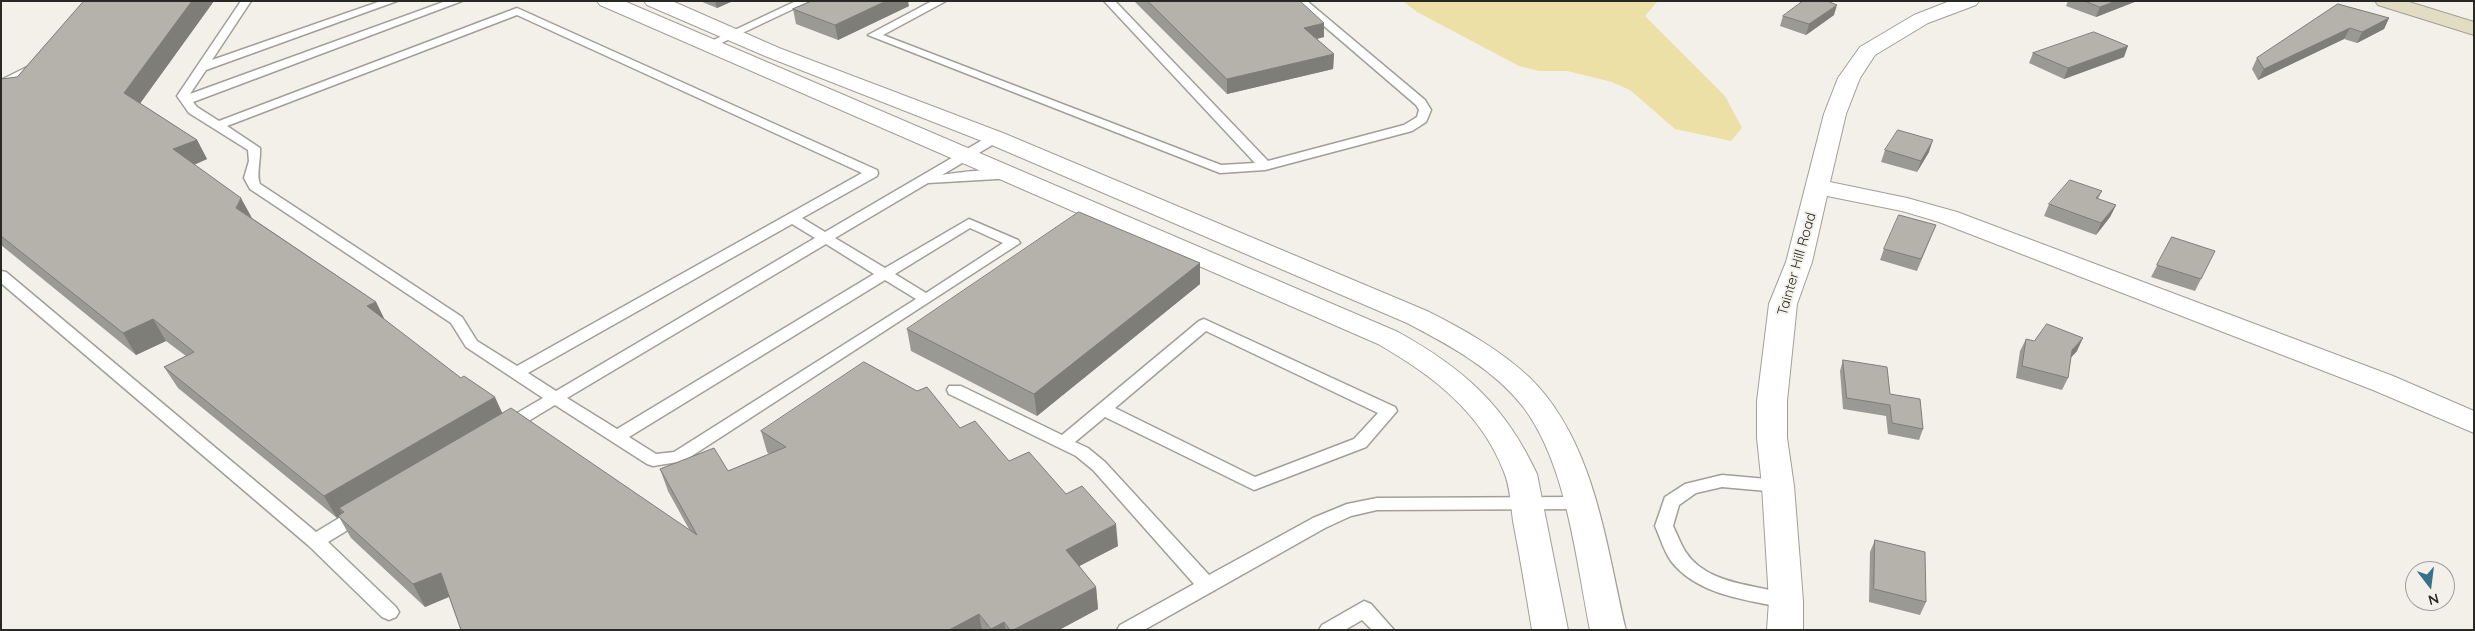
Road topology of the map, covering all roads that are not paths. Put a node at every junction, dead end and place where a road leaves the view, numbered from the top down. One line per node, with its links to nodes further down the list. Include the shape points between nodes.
1 (246, 1): 18 (lane)
2 (392, 1): 12 (lane)
3 (457, 1): 13 (lane)
4 (607, 1): 16 (street)
5 (654, 1): 15 (street)
6 (805, 1): 15 (lane)
7 (941, 1): 24 (lane, via 874,35 1220,169)
8 (1109, 1): 24 (lane)
9 (1300, 1): 24 (lane, via 1421,102 1425,110 1422,119 1408,128)
10 (1969, 1): 27 (street, Tainter Hill Road, via 1909,25 1876,44 1860,60 1846,84 1835,114)
11 (2385, 1): 14 (street)
12 (368, 10): 13 (lane); 18 (lane)
13 (396, 24): 20 (lane)
14 (2474, 29)
15 (734, 34): 16 (lane); 22 (street, via 772,52)
16 (710, 44): 23 (street)
17 (42, 58): 19 (lane, via 36,66)
18 (204, 66): 20 (lane, via 183,96)
19 (1, 85)
20 (186, 100): 21 (lane, via 193,110)
21 (219, 125): 28 (lane, via 517,12 872,172); 33 (lane, via 254,148 251,178 255,186 457,320 471,344)
22 (995, 138): 23 (lane); 42 (street, via 1455,336 1511,378 1544,415 1560,444)
23 (965, 156): 25 (street); 26 (lane)
24 (1265, 166)
25 (1009, 175): 26 (lane, via 973,175); 43 (street, via 1388,338 1424,357 1451,377 1498,428 1512,450)
26 (925, 181): 29 (lane)
27 (1819, 187): 37 (street, via 1948,217 2383,383); 41 (street, Tainter Hill Road, via 1781,322 1772,401 1772,438)
28 (792, 218): 29 (lane); 33 (lane)
29 (825, 237): 30 (lane); 35 (lane)
30 (885, 274): 32 (lane); 32 (lane, via 969,223 1013,244); 39 (lane)
31 (1, 275): 45 (lane)
32 (926, 299): 39 (lane, via 678,457 653,460)
33 (517, 373): 35 (lane)
34 (955, 390): 40 (lane)
35 (554, 399): 38 (lane); 39 (lane)
36 (1103, 409): 36 (lane, via 1204,324 1389,411 1360,442 1254,484); 40 (lane)
37 (2474, 423)
38 (494, 434)
39 (616, 437)
40 (1063, 443): 46 (lane, via 1082,452 1099,466)
41 (1778, 486): 47 (street, Tainter Hill Road); 47 (lane, via 1722,481 1692,488 1671,502 1664,526 1678,556 1702,578 1742,592)
42 (1579, 503): 43 (lane); 53 (street)
43 (1527, 504): 46 (lane, via 1377,504 1347,510); 52 (street)
44 (375, 505): 45 (lane)
45 (315, 541): 48 (lane)
46 (1207, 585): 49 (lane)
47 (1786, 601): 54 (street, Tainter Hill Road)
48 (390, 612)
49 (1127, 630)
50 (1329, 630): 51 (lane, via 1364,609)
51 (1384, 630)
52 (1550, 630)
53 (1608, 630)
54 (1785, 630)

